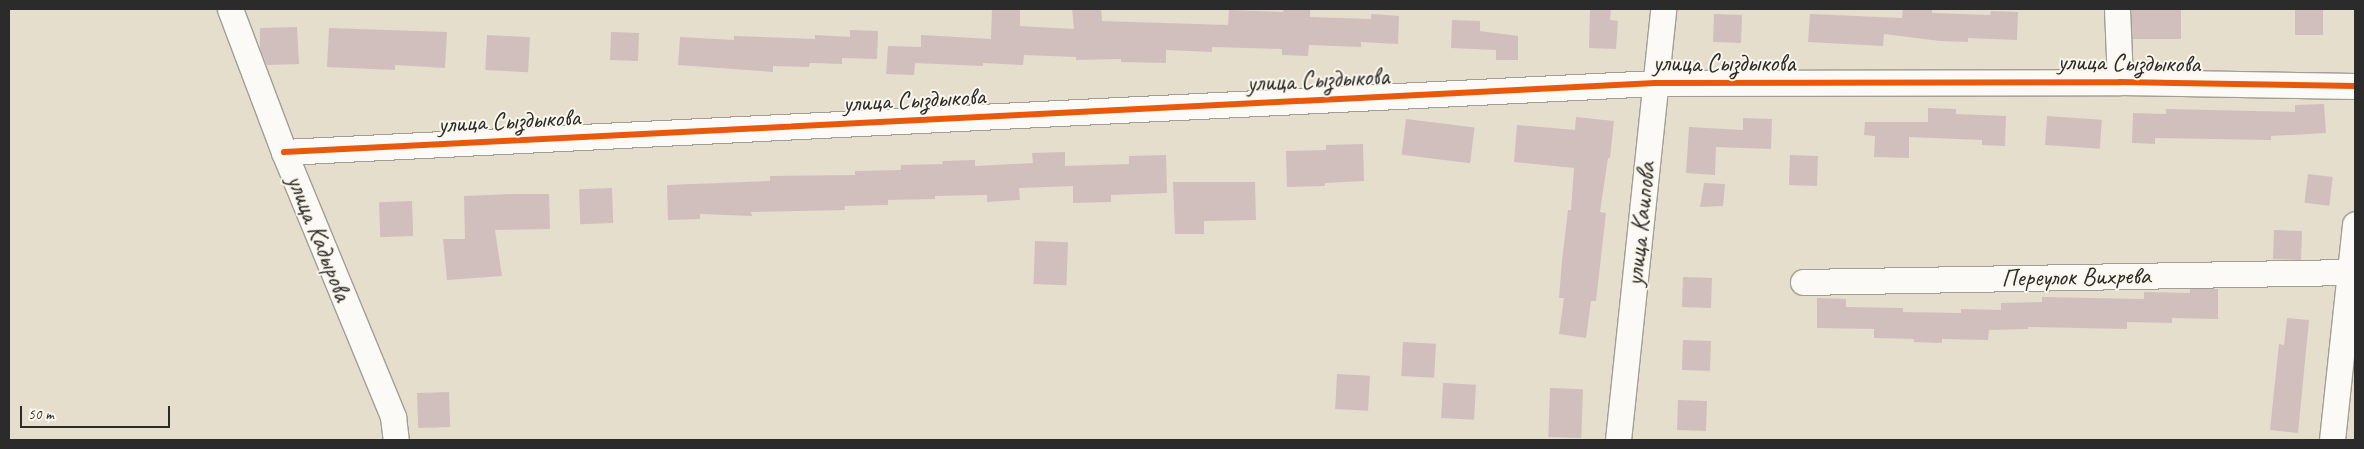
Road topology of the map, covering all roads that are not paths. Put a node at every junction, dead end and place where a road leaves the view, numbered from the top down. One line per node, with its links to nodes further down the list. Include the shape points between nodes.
1 (230, 9): 7 (street, улица Кадырова)
2 (1663, 9): 5 (street, улица Каипова)
3 (2117, 9): 4 (street)
4 (2120, 82): 5 (street, улица Сыздыкова); 6 (street, улица Сыздыкова)
5 (1655, 83): 7 (street, улица Сыздыкова); 12 (street, улица Каипова)
6 (2355, 86)
7 (284, 152): 11 (street, улица Кадырова, via 393,418)
8 (2355, 224): 9 (street)
9 (2350, 272): 10 (street, Переулок Вихрева); 13 (street)
10 (1803, 282)
11 (396, 440)
12 (1618, 440)
13 (2332, 440)

